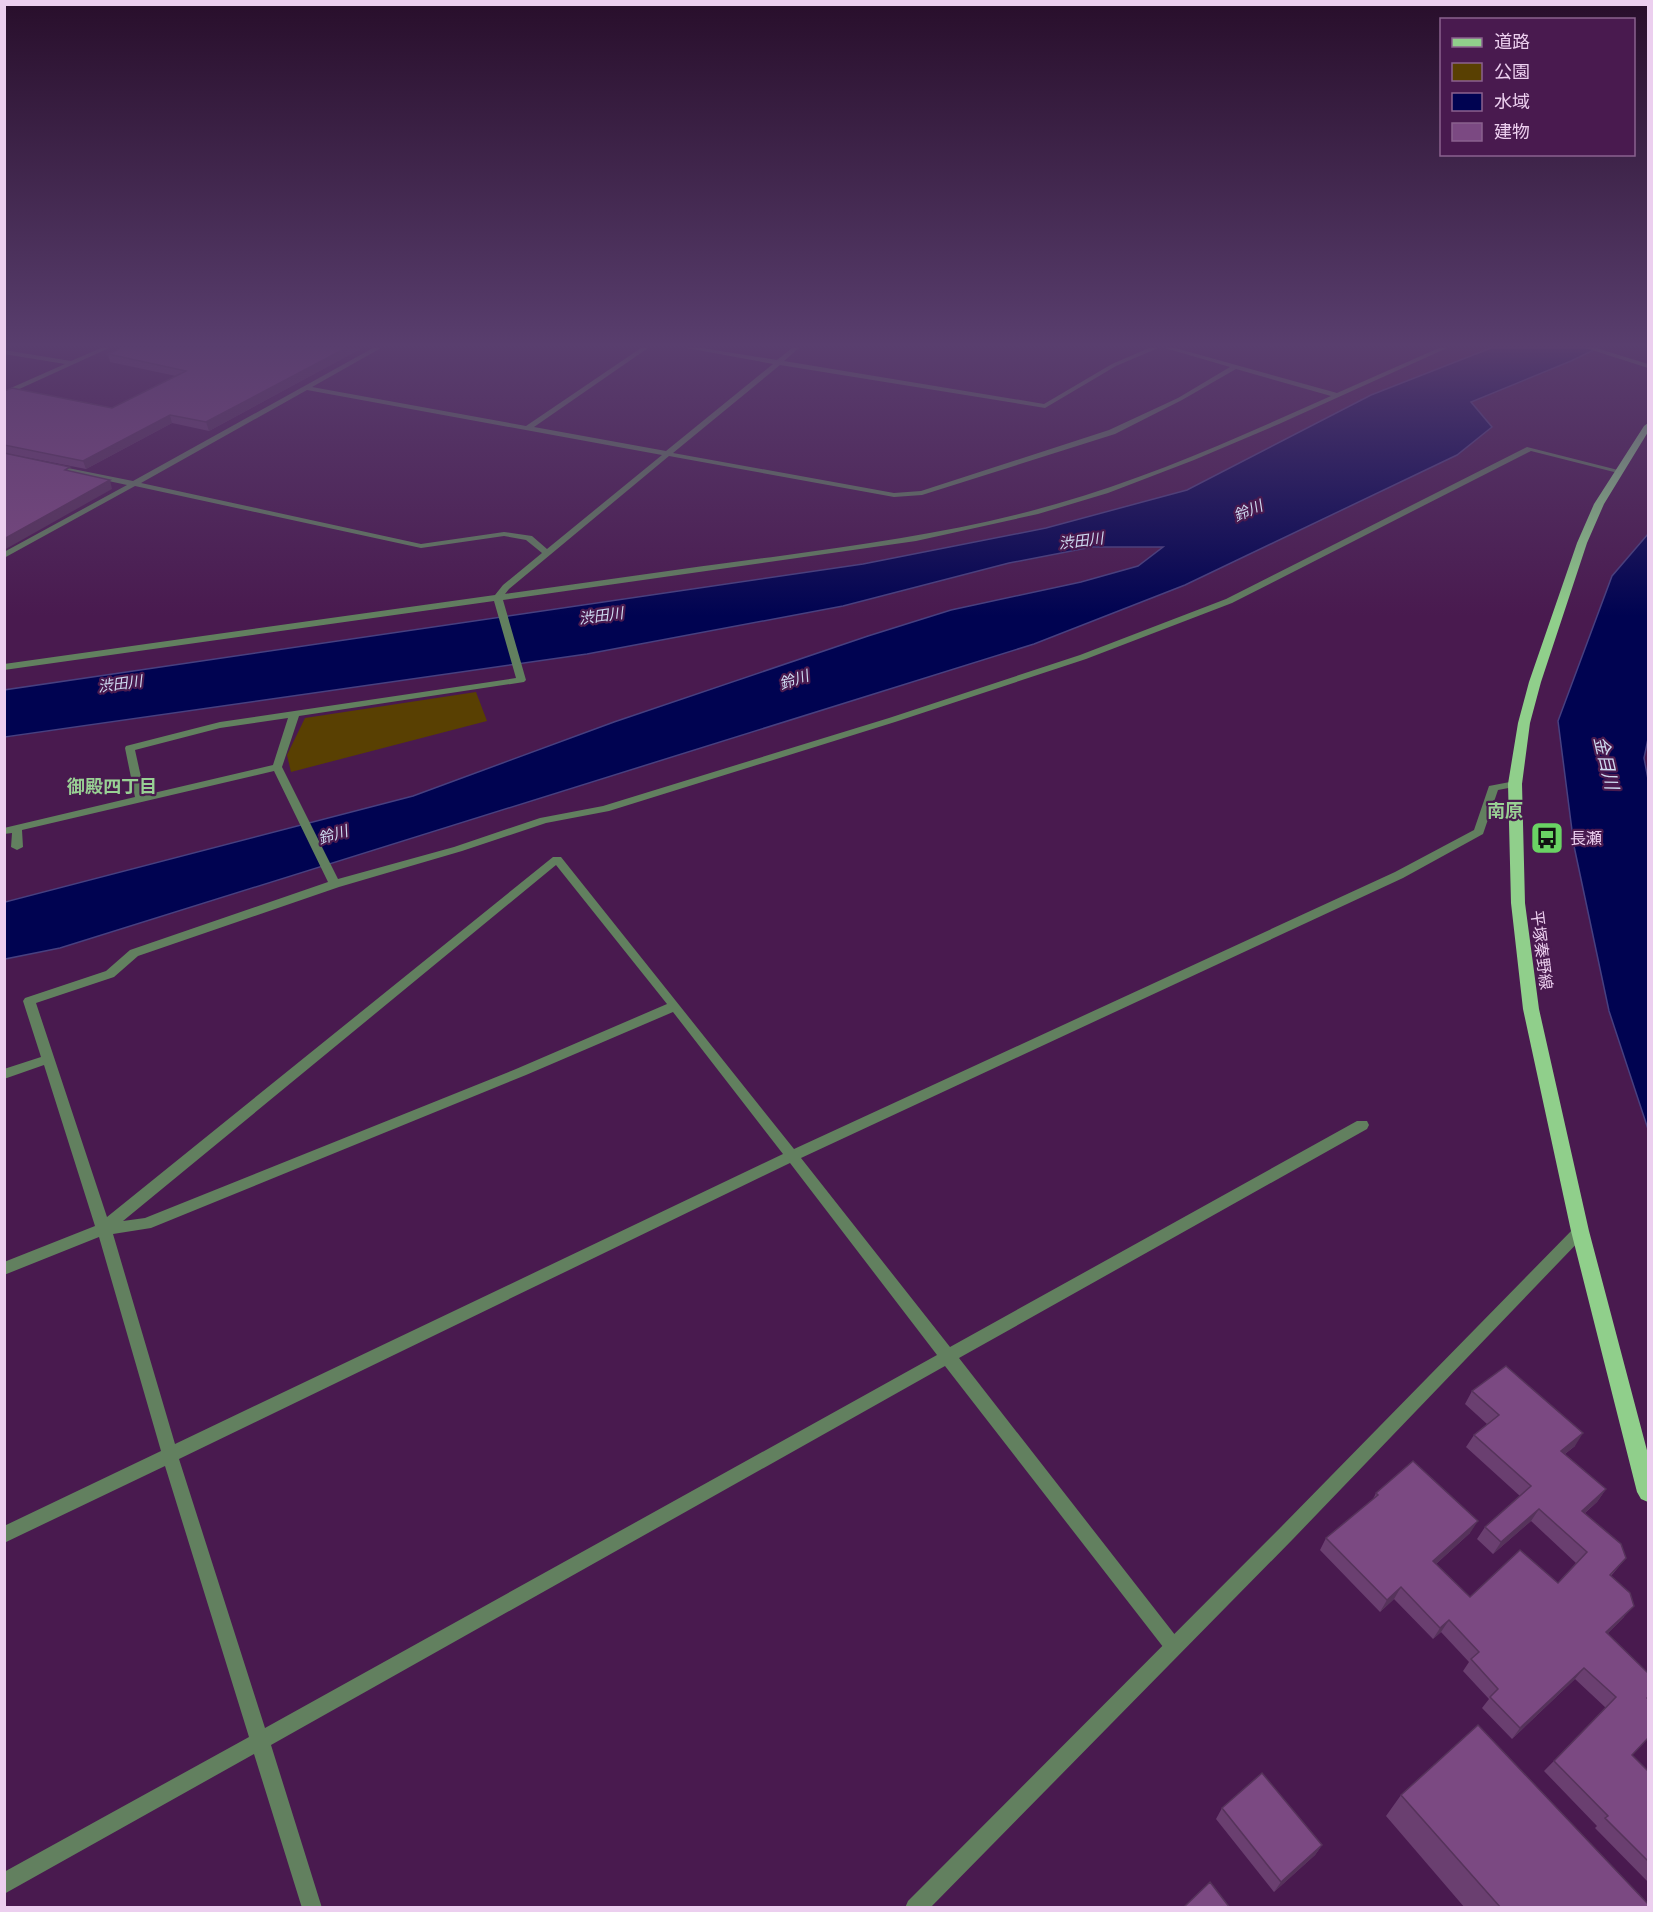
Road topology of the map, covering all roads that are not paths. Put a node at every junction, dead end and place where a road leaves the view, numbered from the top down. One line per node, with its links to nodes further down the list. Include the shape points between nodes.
1 (217, 437): 10 (street)
2 (573, 437): 7 (street)
3 (690, 437): 7 (street)
4 (1096, 437): 7 (street, via 922,493 894,495)
5 (1245, 437): 13 (street, via 1104,492 916,539)
6 (1641, 437): 9 (main road, 平塚秦野線)
7 (669, 455): 11 (street)
8 (51, 466): 10 (street)
9 (1618, 471): 17 (main road, 平塚秦野線, via 1582,543 1550,634 1524,723); 22 (street, via 1530,449 1229,601 1083,657 605,808 544,820)
10 (133, 484): 11 (street, via 421,546 504,534 530,538); 12 (street)
11 (546, 553): 13 (street)
12 (4, 556)
13 (498, 598): 14 (street); 15 (street, via 521,680)
14 (4, 667)
15 (294, 715): 16 (street); 18 (street, via 220,725 130,748)
16 (277, 767): 18 (street); 22 (street)
17 (1515, 784): 27 (street, via 1493,788 1479,832 1399,875); 29 (main road, 平塚秦野線, via 1518,903 1532,1009)
18 (140, 798): 19 (street)
19 (17, 829): 20 (street); 21 (street)
20 (4, 831)
21 (17, 847)
22 (335, 884): 24 (street, via 134,953 110,974 29,1001)
23 (675, 1006): 27 (street); 28 (street, via 146,1224); 28 (street, via 557,860)
24 (48, 1059): 25 (street); 28 (street)
25 (4, 1074)
26 (1362, 1125): 31 (street)
27 (792, 1156): 31 (street); 32 (street)
28 (103, 1229): 30 (street); 32 (street)
29 (1580, 1231): 33 (main road, 平塚秦野線); 35 (street)
30 (4, 1269)
31 (947, 1355): 35 (street); 36 (street)
32 (170, 1455): 34 (street); 36 (street)
33 (1648, 1492)
34 (4, 1535)
35 (1173, 1646): 39 (street)
36 (262, 1740): 37 (street); 38 (street)
37 (4, 1884)
38 (312, 1908)
39 (915, 1908)

